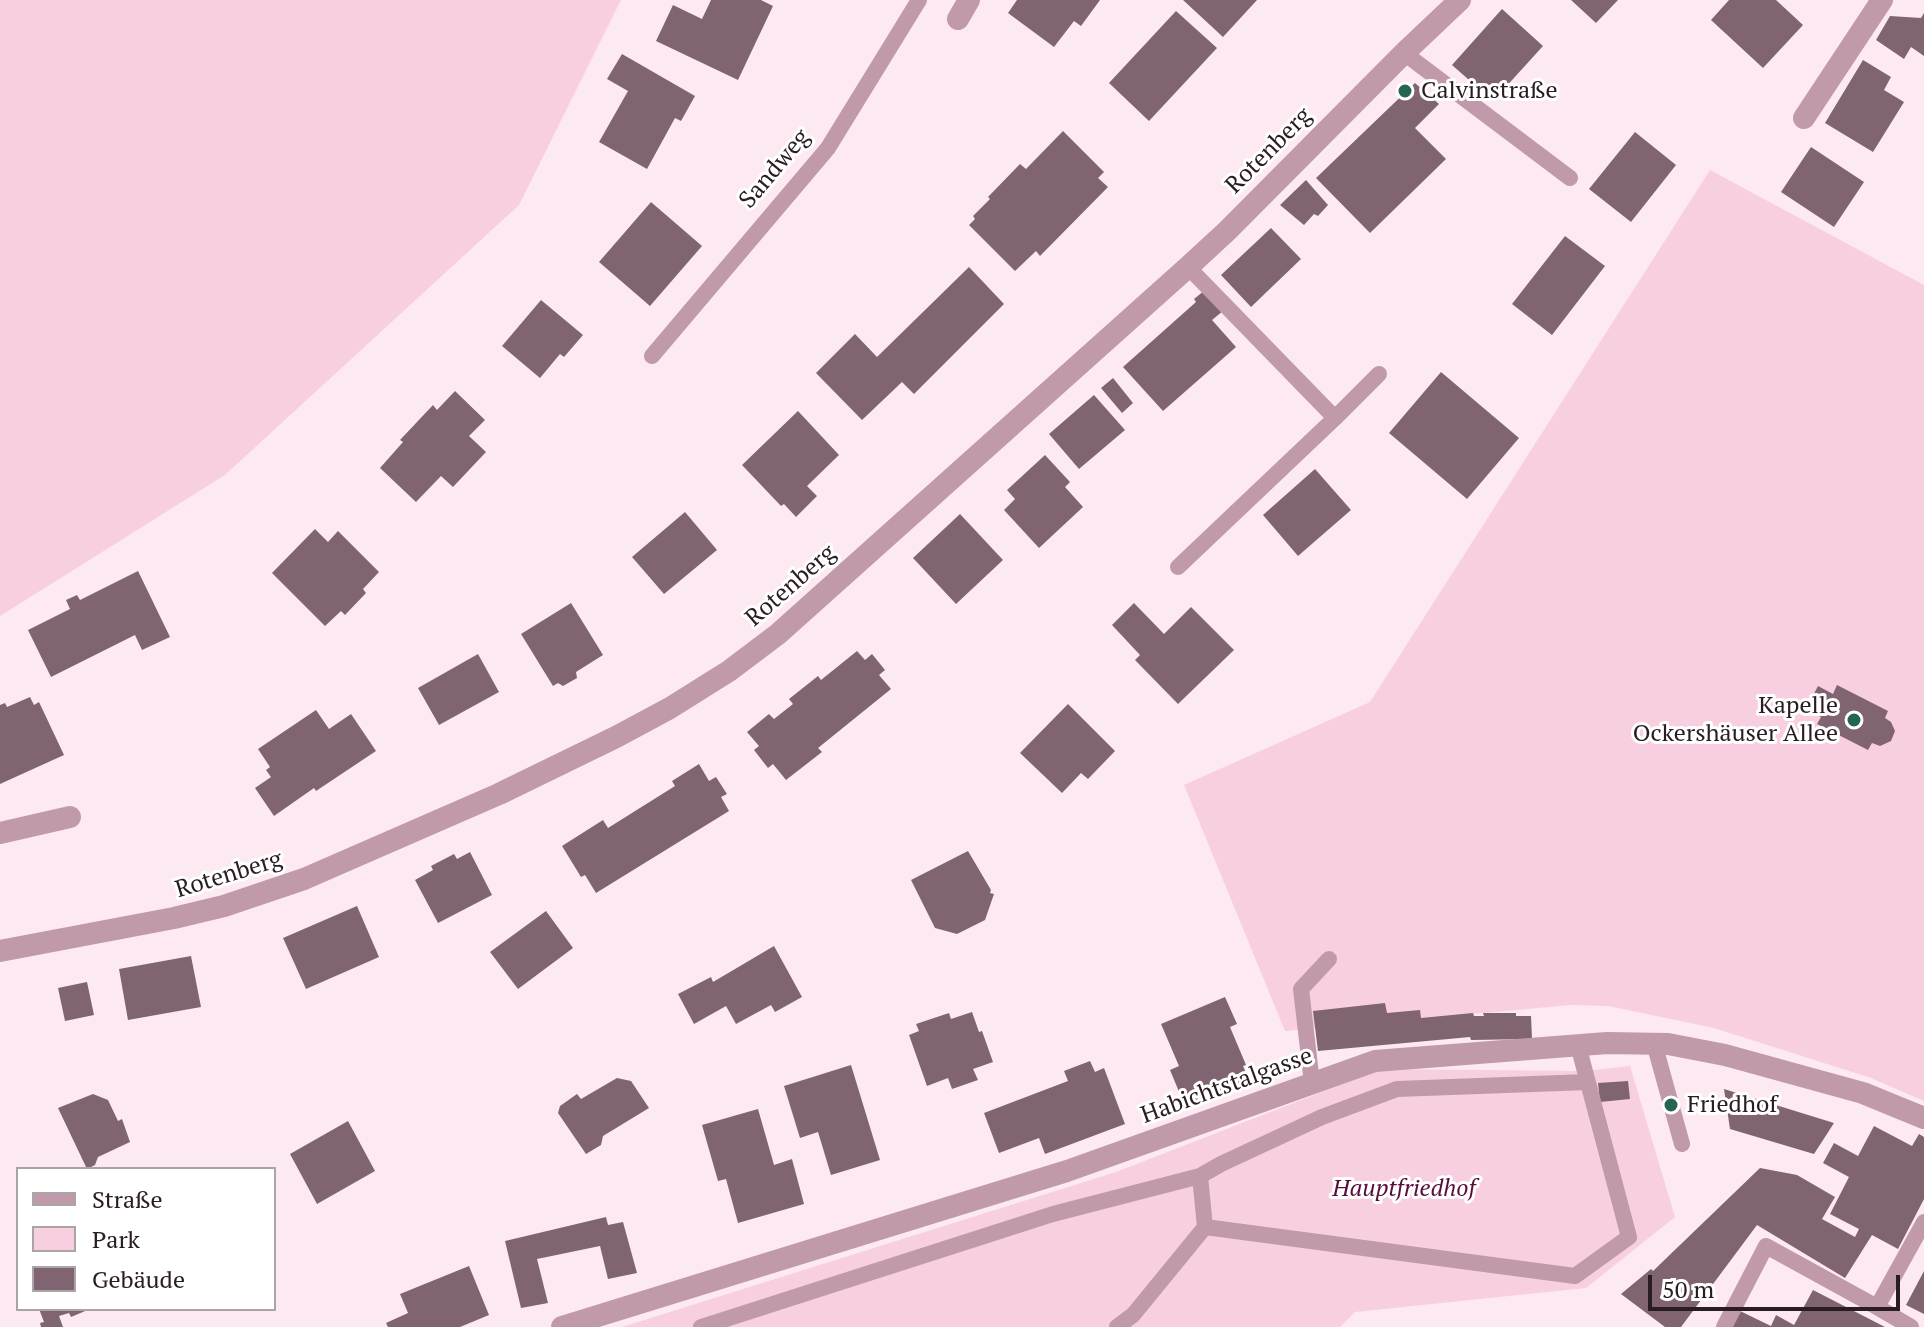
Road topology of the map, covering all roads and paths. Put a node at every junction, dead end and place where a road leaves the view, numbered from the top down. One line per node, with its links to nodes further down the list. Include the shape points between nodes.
1 (919, 0): 8 (lane, Sandweg, via 828,148)
2 (1460, 0): 4 (street, Rotenberg)
3 (1882, 0): 5 (street)
4 (1404, 53): 6 (lane); 7 (street, Rotenberg)
5 (1804, 118)
6 (1570, 178)
7 (1188, 267): 10 (lane); 14 (street, Rotenberg, via 778,634 670,708 499,794 304,879 174,918)
8 (652, 356)
9 (1379, 374): 10 (lane)
10 (1335, 418): 11 (lane)
11 (1178, 567)
12 (70, 817): 13 (street)
13 (0, 833)
14 (0, 951)
15 (1329, 959): 19 (lane, via 1301,989)
16 (1654, 1043): 17 (street, Habichtstalgasse); 20 (street, Habichtstalgasse, via 1756,1063 1863,1093); 21 (lane)
17 (1578, 1045): 18 (lane); 19 (street, Habichtstalgasse, via 1375,1061)
18 (1588, 1082): 22 (lane, via 1397,1089 1322,1117); 24 (lane, via 1629,1237 1575,1276)
19 (1312, 1083): 26 (street, Habichtstalgasse, via 1067,1171)
20 (1924, 1118)
21 (1682, 1144)
22 (1200, 1176): 24 (lane); 27 (lane, via 1053,1214)
23 (1924, 1222): 25 (lane)
24 (1205, 1227): 28 (lane, via 1133,1315)
25 (1877, 1307): 29 (lane, via 1766,1246); 30 (lane)
26 (562, 1327)
27 (701, 1327)
28 (1117, 1327)
29 (1724, 1327)
30 (1911, 1327)

